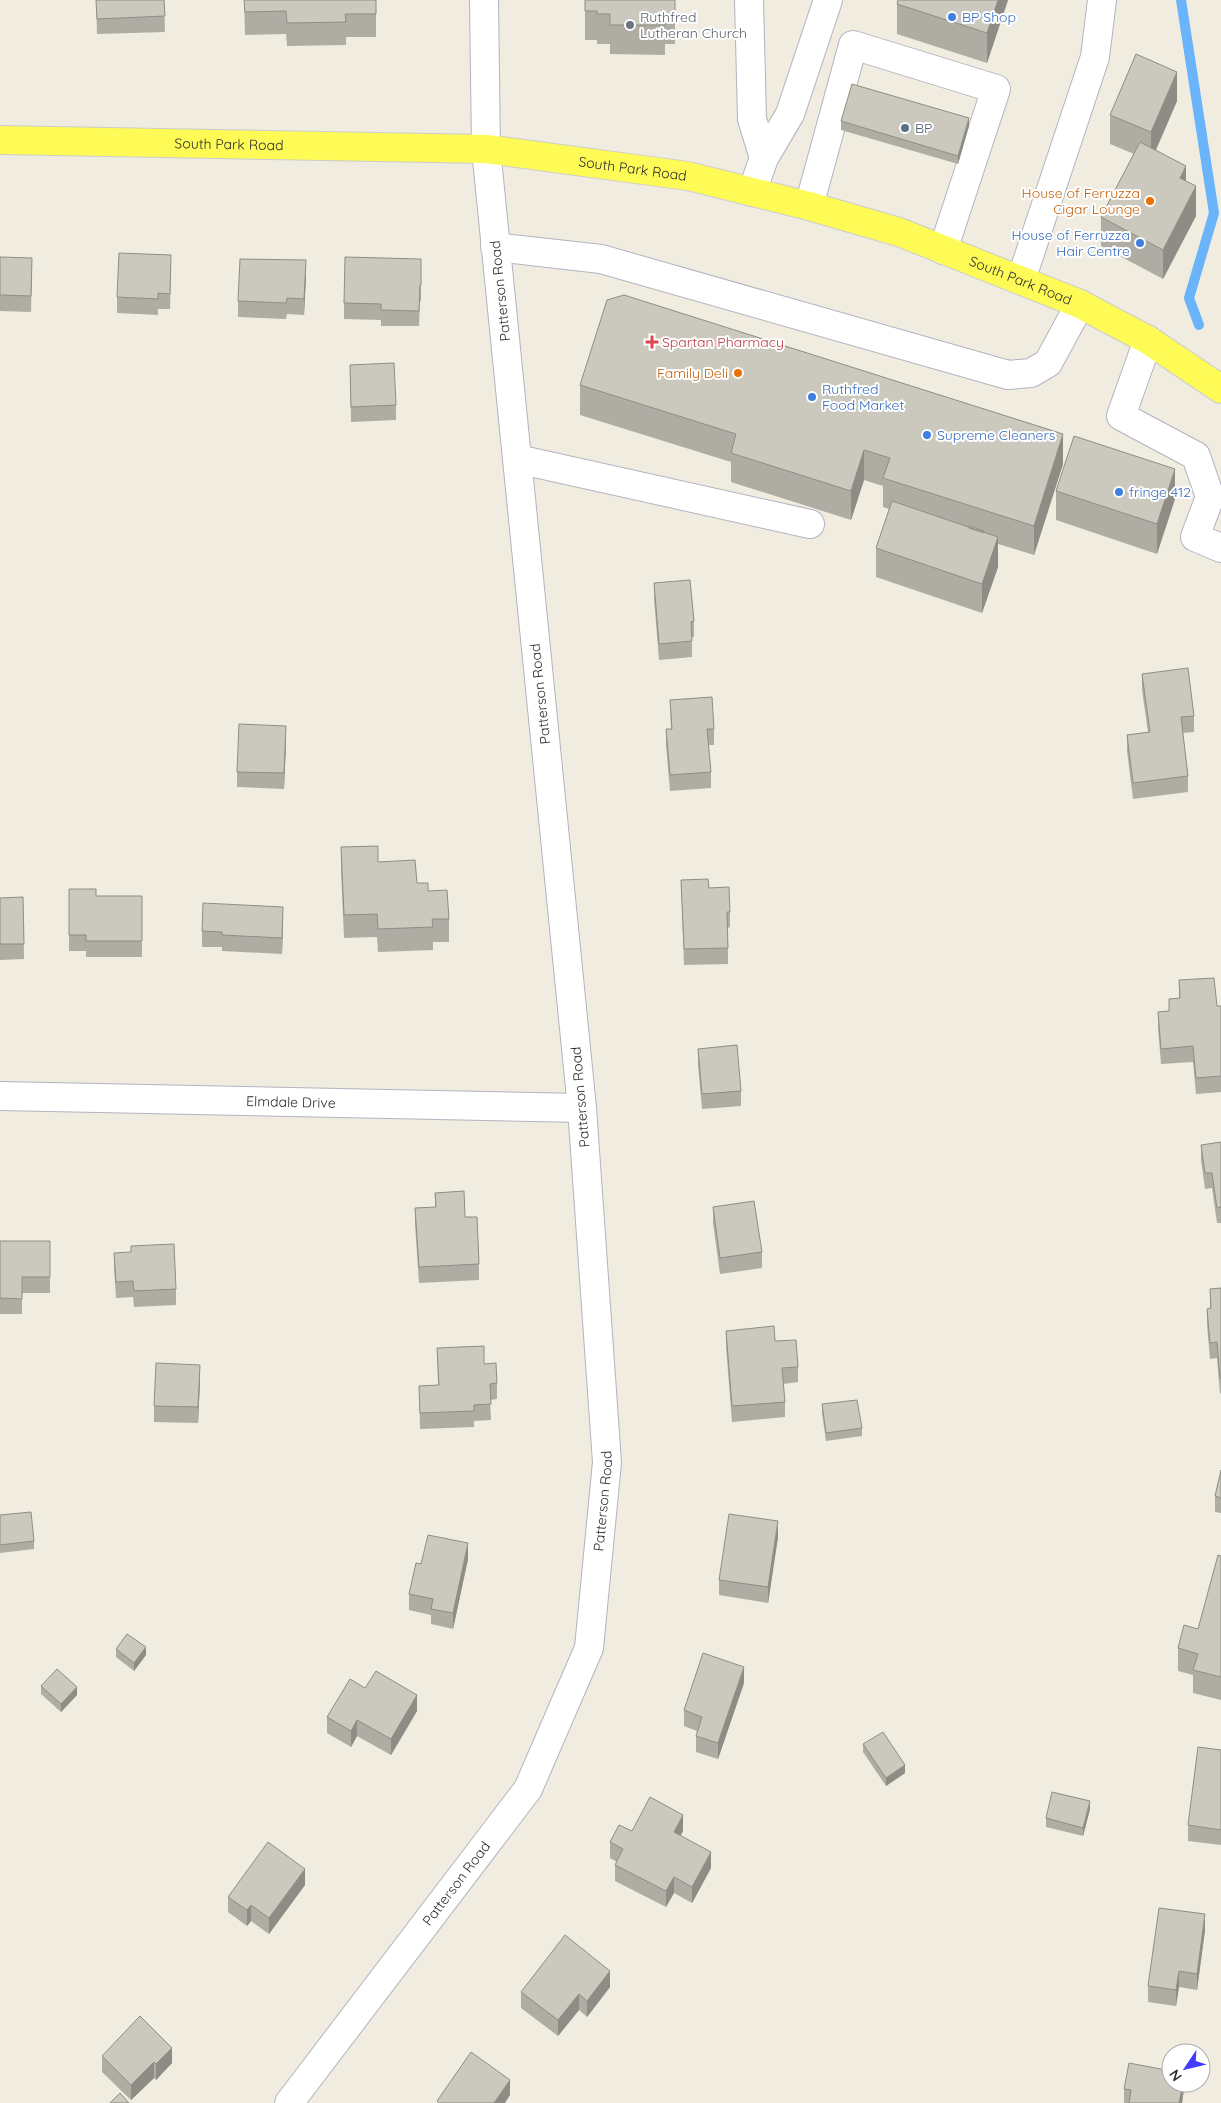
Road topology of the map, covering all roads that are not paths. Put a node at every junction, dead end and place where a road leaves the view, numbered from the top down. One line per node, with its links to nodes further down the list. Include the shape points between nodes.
1 (484, 0): 6 (street, Patterson Road)
2 (749, 0): 7 (street, via 752,119)
3 (828, 0): 7 (street, via 790,114)
4 (1102, 0): 12 (street, via 1095,57)
5 (0, 140): 6 (main road, South Park Road)
6 (486, 149): 8 (main road, South Park Road, via 688,176); 10 (street, Patterson Road)
7 (764, 158): 8 (street)
8 (752, 192): 9 (main road, South Park Road)
9 (809, 206): 11 (main road, South Park Road, via 899,232); 11 (street, via 853,45 996,89)
10 (495, 247): 13 (street, via 601,259 1008,375 1031,373 1048,363); 16 (street, Patterson Road)
11 (943, 250): 12 (main road, South Park Road)
12 (1021, 280): 13 (main road, South Park Road)
13 (1080, 304): 14 (main road, South Park Road)
14 (1148, 340): 15 (main road, South Park Road); 18 (street, via 1121,416 1196,456 1210,497 1195,537)
15 (1221, 389)
16 (517, 459): 17 (street); 20 (street, Patterson Road)
17 (810, 524)
18 (1221, 548)
19 (0, 1096): 20 (street, Elmdale Drive)
20 (582, 1108): 21 (street, Patterson Road, via 607,1462 589,1648 528,1789)
21 (289, 2103)

